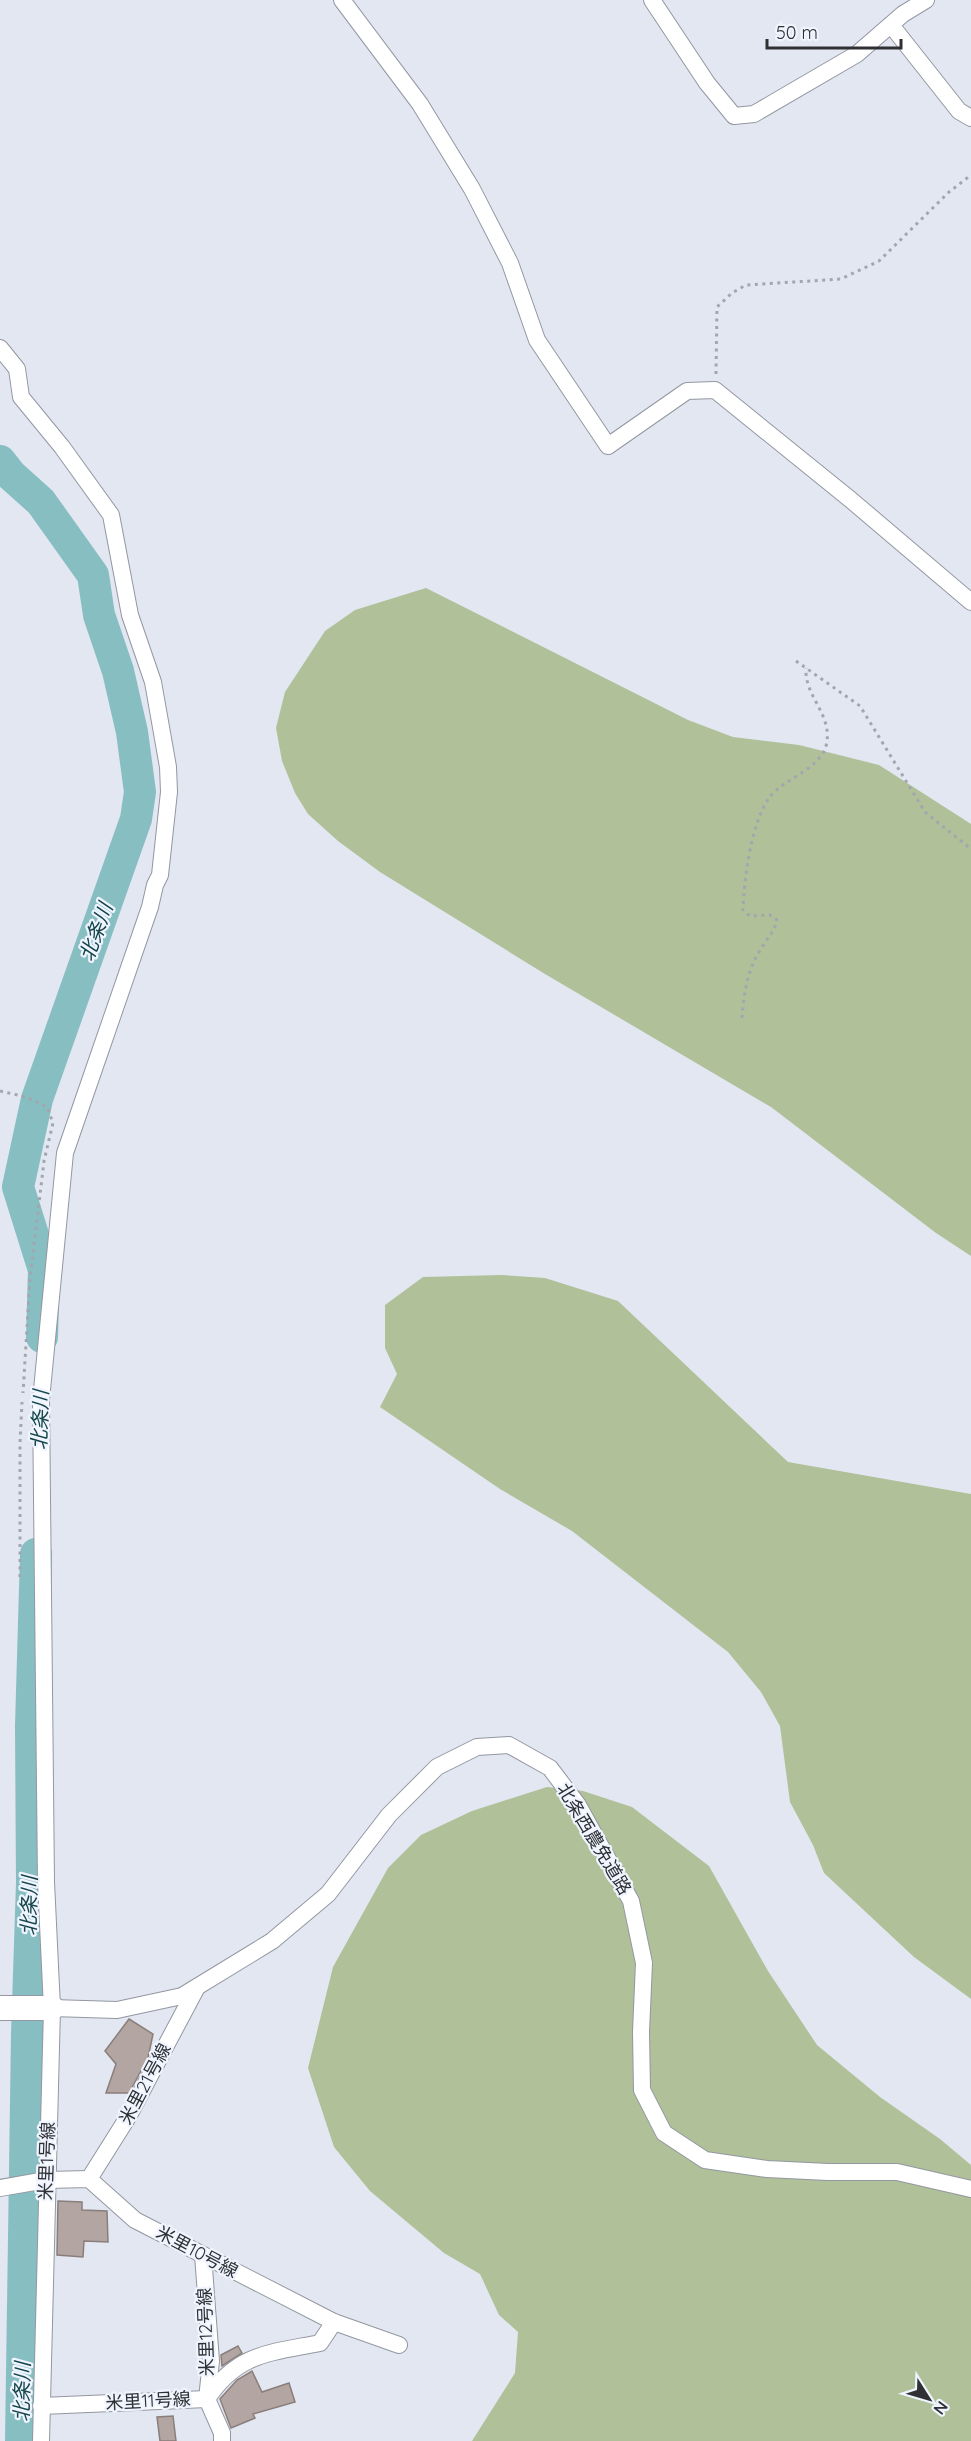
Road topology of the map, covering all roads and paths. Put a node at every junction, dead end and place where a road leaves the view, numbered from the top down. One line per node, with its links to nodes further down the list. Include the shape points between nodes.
1 (342, 0): 8 (street, via 420,104 472,189 510,263 537,340 608,446 687,392)
2 (652, 0): 4 (street, via 734,116 754,114 857,54)
3 (926, 0): 4 (street)
4 (891, 25): 5 (street, via 959,111)
5 (971, 118)
6 (971, 175): 8 (path, via 948,192 879,261 841,279 746,285 732,293 717,307)
7 (0, 348): 18 (street, 米里1号線, via 17,369 21,397 63,447 111,515 130,615 153,682 170,792 160,875 65,1153 40,1400 46,1881)
8 (715, 390): 9 (street)
9 (971, 602)
10 (796, 661): 11 (path)
11 (806, 668): 12 (path, via 860,706 925,812); 13 (path, via 805,678 828,727 826,748 808,769 769,796 760,817 749,854 743,910 750,916 770,915 777,920 745,983)
12 (971, 849)
13 (742, 1018)
14 (0, 1091): 15 (path, via 47,1107 53,1123 44,1161 30,1279 20,1443)
15 (20, 1577)
16 (196, 1988): 18 (street, 北条西農免道路, via 182,1996 117,2010); 19 (street, 米里21号線, via 138,2099); 22 (street, 北条西農免道路, via 272,1941 328,1894 389,1815 436,1767 477,1747 509,1745 550,1768 578,1805 631,1901 644,1963 642,2090 663,2133 705,2160 767,2169 897,2172)
17 (0, 2008): 18 (street, 北条西農免道路)
18 (52, 2008): 20 (street, 米里1号線)
19 (89, 2179): 20 (street); 23 (street, 米里10号線, via 135,2220)
20 (46, 2180): 21 (street); 27 (street, 米里1号線)
21 (0, 2188)
22 (971, 2189)
23 (203, 2255): 24 (street, 米里10号線); 26 (street, 米里12号線, via 211,2361)
24 (334, 2322): 25 (street, 米里10号線); 26 (street, 米里11号線, via 320,2343 259,2355 225,2374)
25 (399, 2345)
26 (207, 2399): 27 (street, 米里11号線); 29 (street, 米里12号線)
27 (41, 2406): 28 (street, 米里1号線)
28 (41, 2441)
29 (222, 2441)

